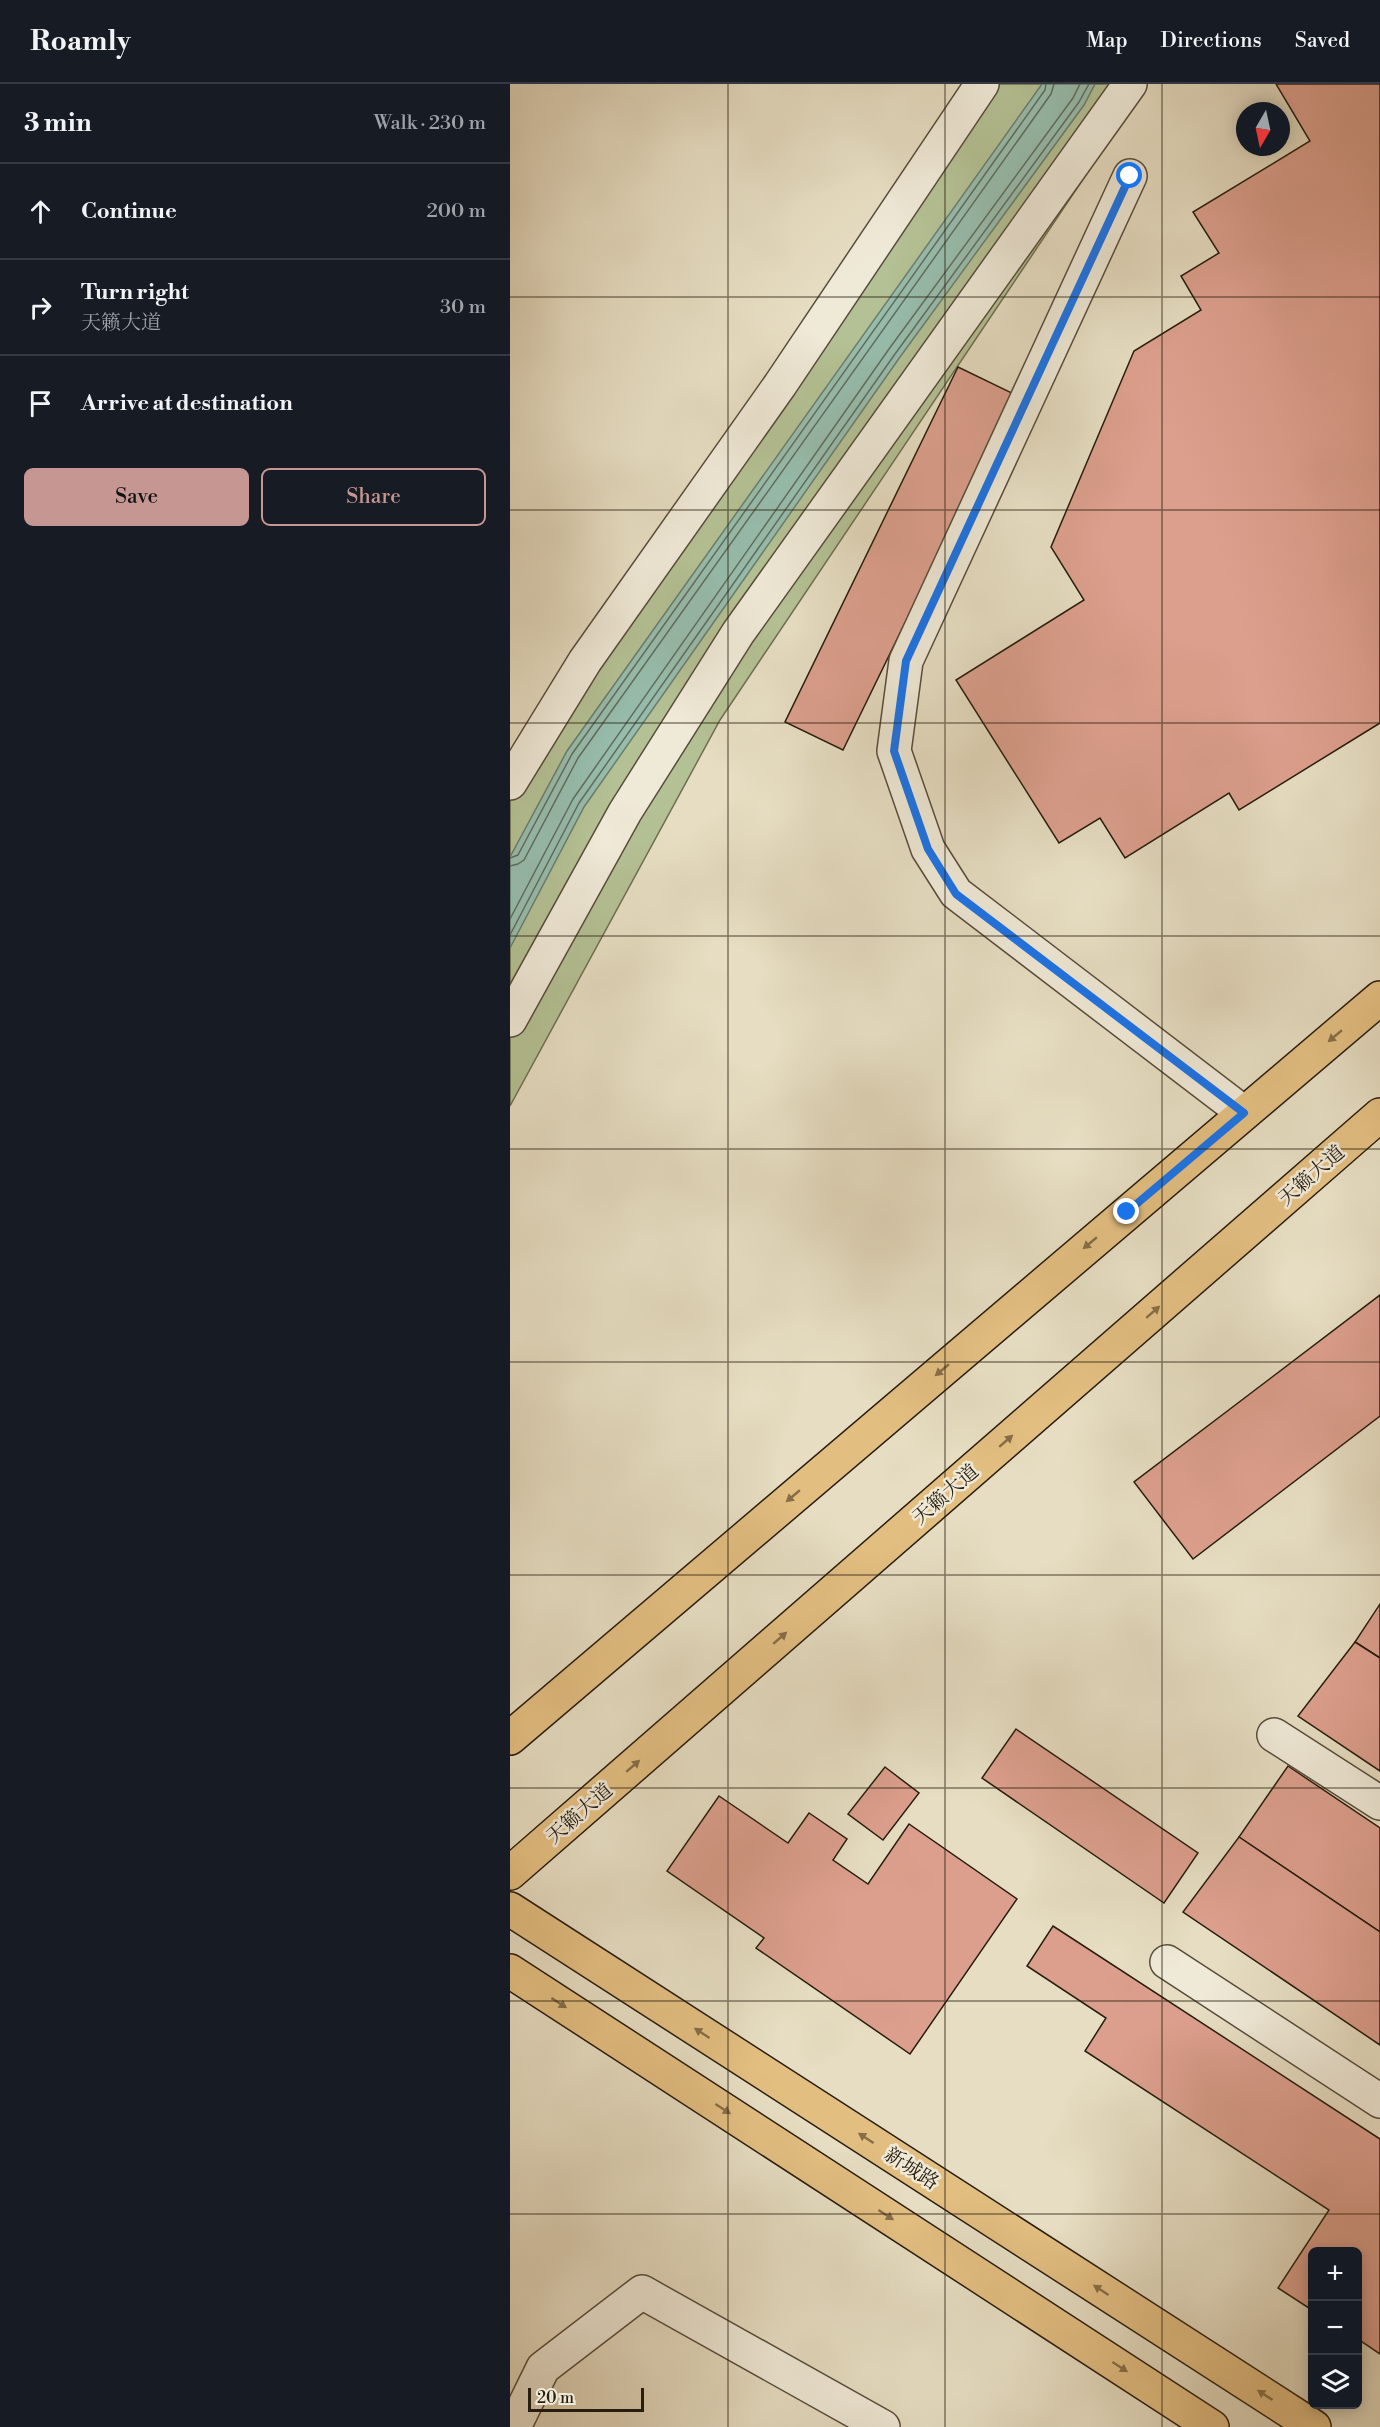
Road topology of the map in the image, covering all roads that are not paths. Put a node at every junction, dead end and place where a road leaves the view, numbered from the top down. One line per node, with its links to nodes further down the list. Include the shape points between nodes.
1 (982, 84): 4 (lane, via 780,385 585,662)
2 (1130, 84): 6 (lane, via 738,633 625,812)
3 (1130, 176): 7 (lane, via 906,661 894,751 928,849 956,894)
4 (510, 783)
5 (1380, 998): 7 (main road, one-way to 7)
6 (510, 1020)
7 (1244, 1113): 10 (main road, one-way to 10)
8 (1380, 1115): 12 (main road, 天籁大道, one-way to 8)
9 (1274, 1735): 11 (lane)
10 (510, 1738)
11 (1380, 1803)
12 (510, 1873)
13 (510, 1909): 20 (main road, 新城路, one-way to 13)
14 (1167, 1962): 16 (lane)
15 (510, 1971): 19 (main road, one-way to 19)
16 (1380, 2101)
17 (514, 2427): 18 (lane, via 543,2368 642,2292)
18 (883, 2427)
19 (1212, 2427)
20 (1314, 2427)

